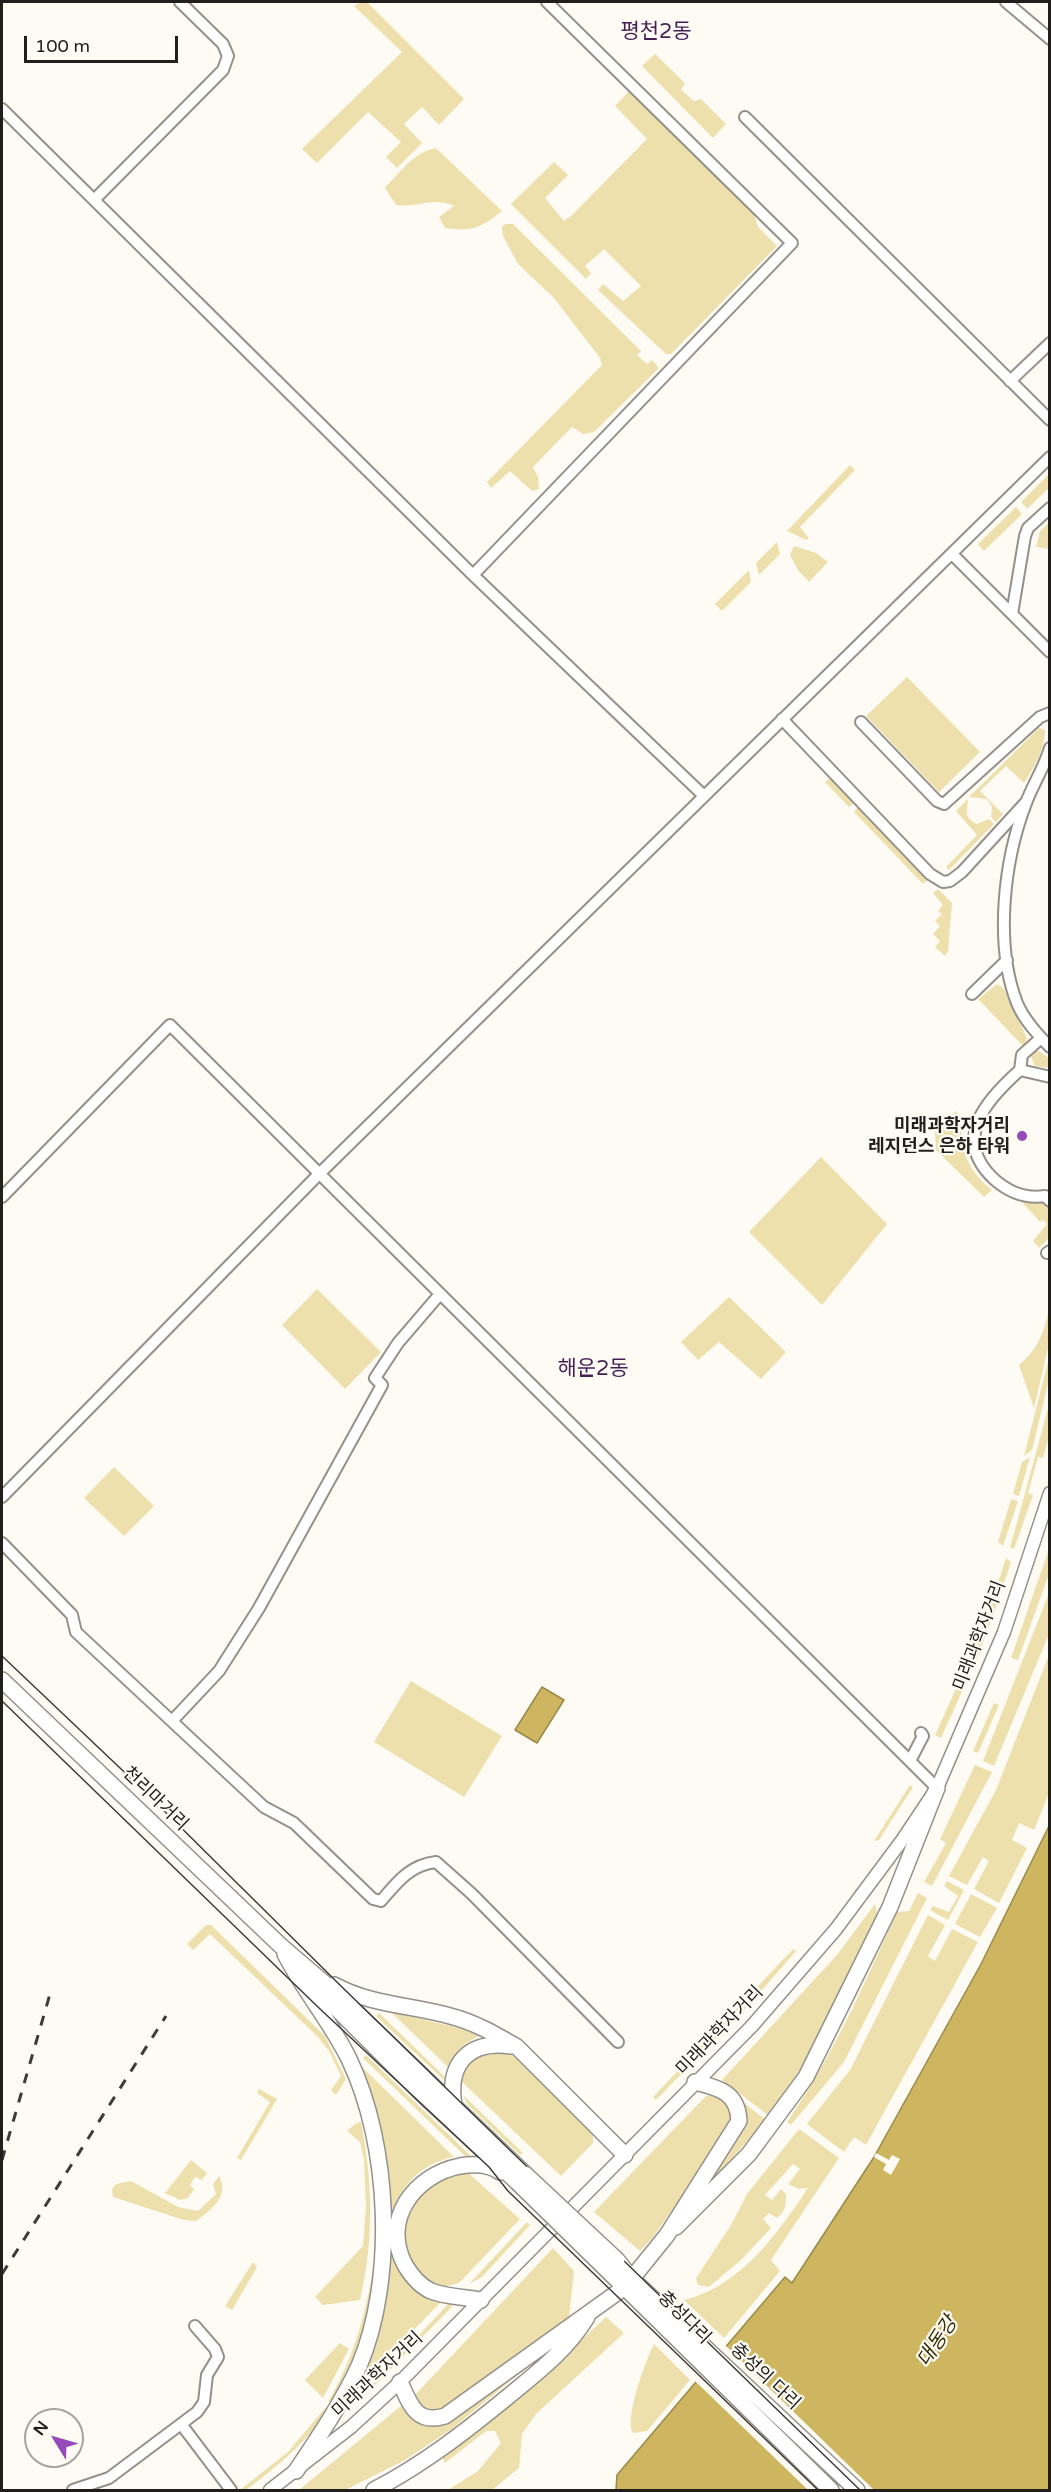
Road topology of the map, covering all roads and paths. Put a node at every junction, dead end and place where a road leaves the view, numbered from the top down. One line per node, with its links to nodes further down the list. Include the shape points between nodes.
1 (180, 2): 7 (street, via 223,44 228,56 223,70)
2 (547, 2): 14 (street, via 792,243)
3 (1006, 2): 4 (street)
4 (1050, 39)
5 (2, 109): 7 (street)
6 (746, 117): 9 (street)
7 (93, 200): 14 (street)
8 (1050, 343): 9 (street)
9 (1010, 381): 10 (street)
10 (1050, 420)
11 (1050, 457): 13 (street)
12 (1050, 508): 15 (street, via 1028,528 1025,536)
13 (952, 554): 15 (street); 18 (street)
14 (473, 575): 22 (street)
15 (1012, 614): 16 (street)
16 (1050, 652)
17 (1050, 712): 19 (street, via 944,804)
18 (782, 719): 22 (street); 23 (street, via 930,874 943,882 962,872)
19 (861, 722)
20 (1050, 748): 21 (street)
21 (1047, 765): 23 (street)
22 (704, 795): 30 (street)
23 (1026, 802): 24 (street, via 1012,847 1004,913)
24 (1007, 960): 25 (street); 26 (street, via 1017,1003)
25 (972, 994)
26 (1041, 1038): 27 (street); 28 (street, via 1022,1056)
27 (1050, 1047)
28 (1020, 1070): 29 (street); 32 (street, via 984,1108 973,1149 983,1169 1000,1185 1022,1197)
29 (1050, 1077)
30 (318, 1174): 31 (street, via 170,1025); 33 (street); 35 (street)
31 (2, 1197)
32 (1048, 1197)
33 (440, 1294): 38 (street, via 398,1343 375,1378 381,1385 236,1644 219,1671); 40 (street)
34 (1050, 1493): 41 (main road, 미래과학자거리, via 1004,1632)
35 (2, 1497)
36 (2, 1544): 38 (street, via 72,1615 76,1632)
37 (2, 1680): 42 (highway, 천리마거리)
38 (172, 1721): 43 (street, via 264,1807 294,1823 373,1899 381,1901 409,1870 436,1862)
39 (921, 1733): 40 (street)
40 (910, 1761): 41 (street)
41 (937, 1788): 45 (main road, 미래과학자거리, via 836,1929 752,2025); 49 (highway, via 891,1907 806,2077 749,2154)
42 (281, 1946): 44 (highway, via 336,1986 363,1999 449,2015 476,2024); 46 (highway, 천리마거리); 48 (highway, 천리마거리, via 325,1999); 57 (highway, via 300,1983 330,2025 359,2083 376,2148 382,2219 381,2278 368,2342 337,2406)
43 (618, 2042)
44 (517, 2047): 46 (highway, via 485,2044 465,2056 455,2074); 47 (highway)
45 (695, 2082): 47 (main road, 미래과학자거리); 49 (highway, via 730,2094 739,2109 739,2121)
46 (454, 2105): 48 (highway, 천리마거리)
47 (625, 2155): 52 (main road, 미래과학자거리)
48 (521, 2178): 50 (highway, bridge); 52 (highway, via 473,2164 443,2170 409,2196 398,2221 398,2246 413,2277 430,2291)
49 (667, 2235): 50 (highway)
50 (629, 2283): 51 (highway); 53 (highway)
51 (642, 2295): 62 (highway, 충성다리); 63 (highway, 충성의 다리)
52 (481, 2300): 55 (main road, 미래과학자거리)
53 (592, 2310): 55 (highway, via 445,2416 430,2419 420,2415 409,2403); 61 (highway, via 567,2346 473,2426 429,2459)
54 (195, 2326): 56 (street, via 218,2357 207,2375 204,2402)
55 (400, 2382): 57 (main road, 미래과학자거리)
56 (181, 2424): 58 (street, via 109,2478); 59 (street)
57 (296, 2471): 60 (main road, 미래과학자거리)
58 (73, 2490)
59 (231, 2490)
60 (270, 2490)
61 (374, 2490)
62 (831, 2490)
63 (858, 2490)

